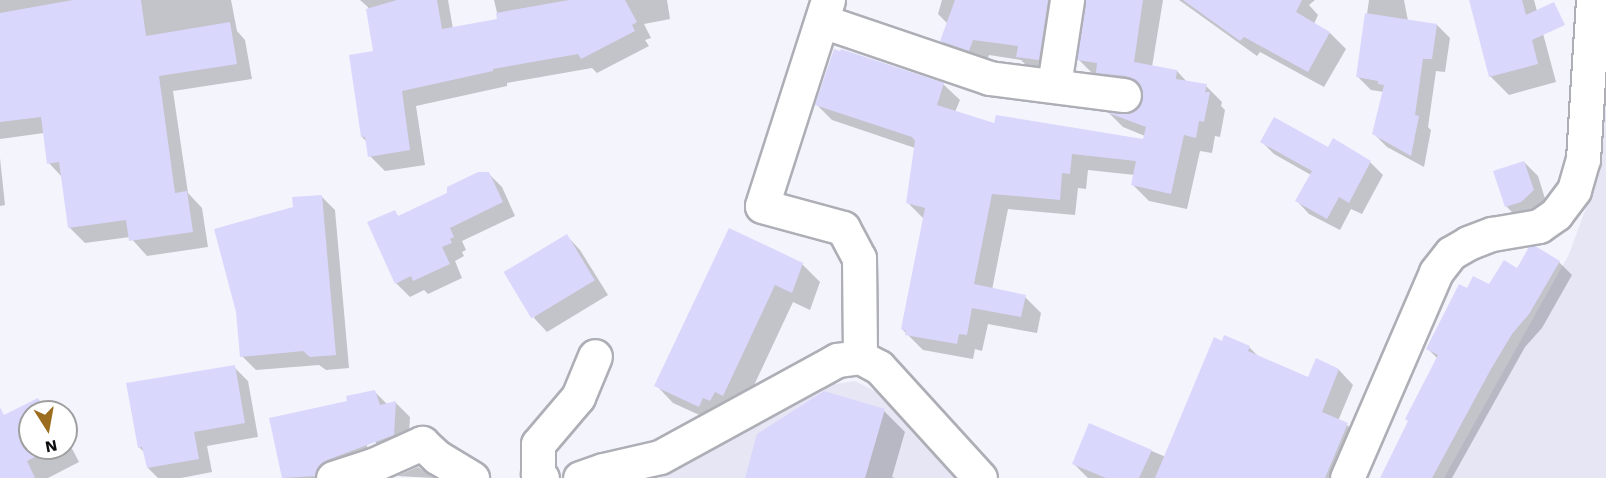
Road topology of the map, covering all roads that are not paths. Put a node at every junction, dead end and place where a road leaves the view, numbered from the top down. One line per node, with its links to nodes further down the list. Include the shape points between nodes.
1 (1067, 0): 4 (street)
2 (1593, 0): 13 (street, via 1583,159 1574,190 1557,214 1539,226 1492,234 1468,243 1451,253 1436,272)
3 (825, 10): 4 (street, via 989,78); 7 (street, via 762,206 843,228 859,258)
4 (1054, 85): 5 (street)
5 (1124, 95)
6 (595, 356): 10 (street, via 578,397 538,444 538,474)
7 (860, 357): 11 (street, via 837,360 660,458); 12 (street, via 879,367)
8 (333, 478): 9 (street, via 422,443 436,457)
9 (472, 478)
10 (542, 478)
11 (580, 478)
12 (980, 478)
13 (1347, 478)

